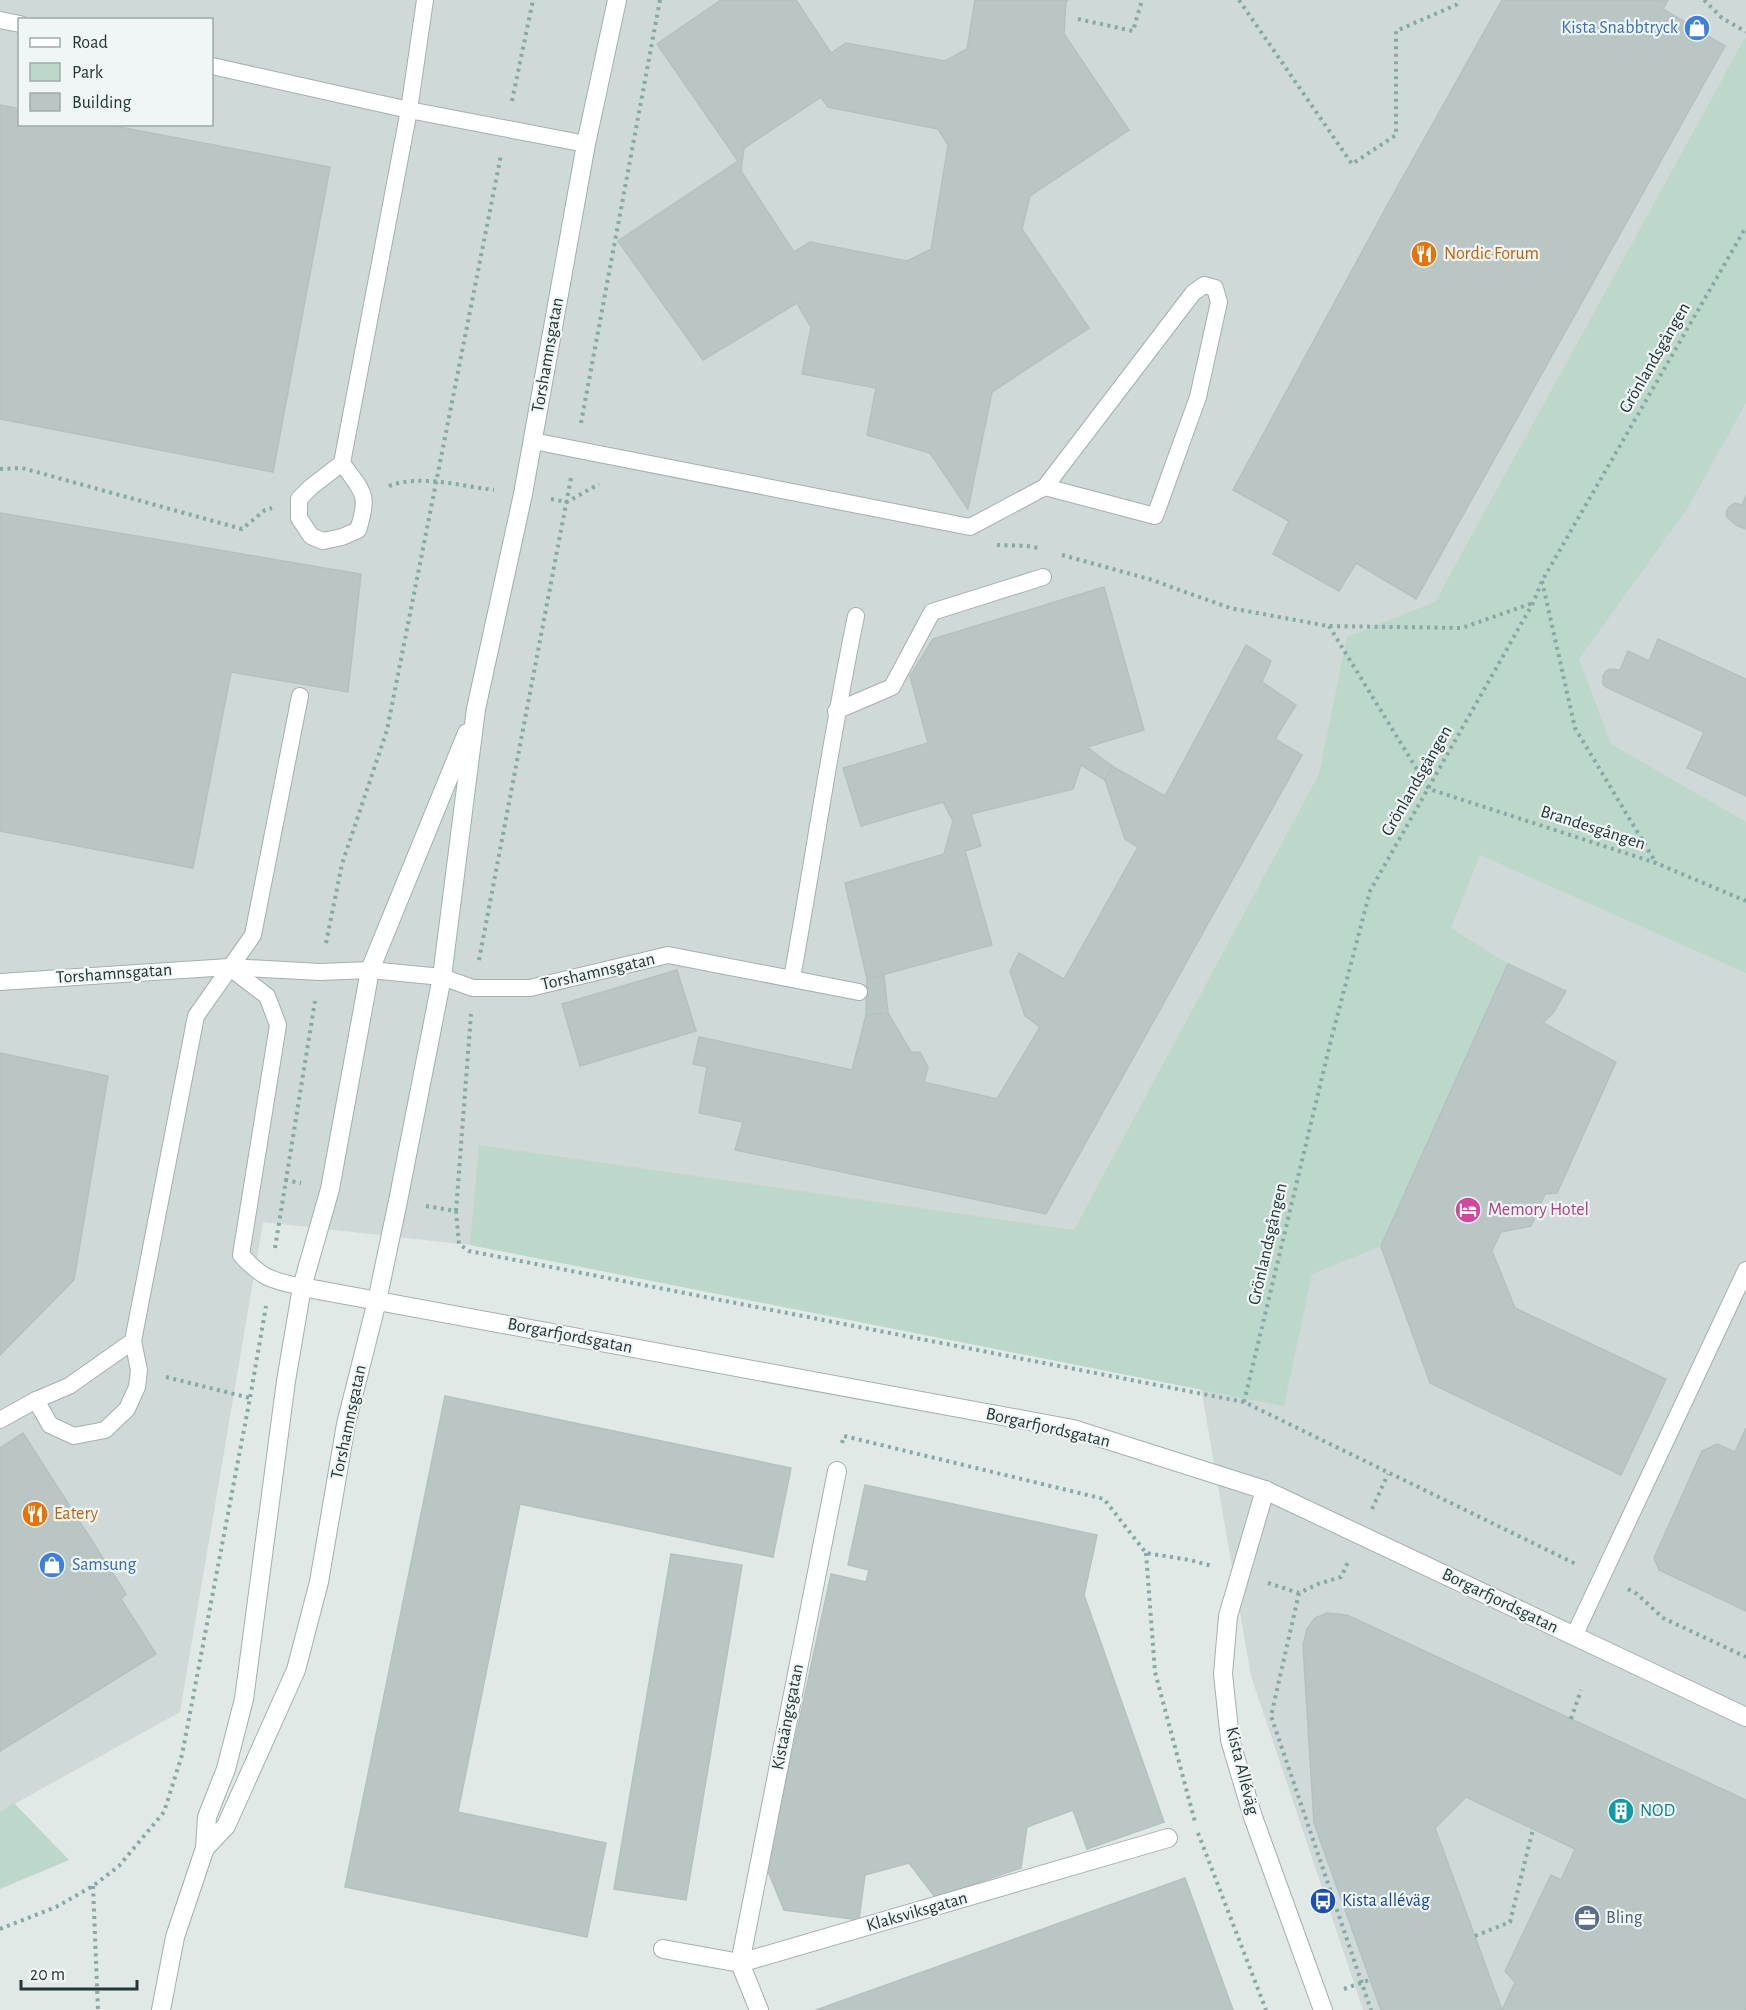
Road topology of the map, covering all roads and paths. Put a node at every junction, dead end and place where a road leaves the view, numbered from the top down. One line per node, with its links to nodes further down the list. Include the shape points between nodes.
1 (425, 0): 14 (lane)
2 (533, 0): 15 (path)
3 (617, 0): 16 (street, Torshamnsgatan)
4 (660, 0): 19 (path)
5 (1142, 0): 9 (path, via 1132,32)
6 (1239, 0): 7 (path, via 1352,164 1396,135 1396,31)
7 (1460, 0)
8 (1704, 0): 12 (path, via 1722,18)
9 (1078, 19)
10 (0, 20): 11 (lane)
11 (18, 24)
12 (1746, 32)
13 (213, 66): 14 (lane)
14 (409, 110): 15 (lane); 20 (lane)
15 (506, 128): 16 (lane); 22 (path)
16 (586, 144): 18 (street, Torshamnsgatan)
17 (1746, 227): 27 (path, Grönlandsgången)
18 (533, 441): 19 (lane); 33 (street, Torshamnsgatan)
19 (576, 449): 23 (lane, via 970,527); 44 (path)
20 (342, 463): 24 (lane); 24 (lane, via 299,499 299,518 311,537 323,541 357,530)
21 (0, 470): 25 (path, via 22,468)
22 (435, 482): 24 (path, via 401,481); 40 (path, via 387,730 342,864)
23 (1045, 487): 23 (lane, via 1155,516 1198,397 1218,302 1215,288 1204,285 1193,293)
24 (364, 495)
25 (242, 529)
26 (1043, 577): 34 (lane, via 932,612 892,687)
27 (1542, 580): 28 (path, Grönlandsgången); 36 (path, via 1575,728)
28 (1533, 603): 31 (path, via 1462,628); 35 (path, Grönlandsgången)
29 (1230, 608): 31 (path)
30 (856, 615): 34 (lane)
31 (1328, 626): 35 (path)
32 (300, 696): 38 (lane, via 253,935)
33 (476, 709): 39 (street, Torshamnsgatan); 41 (street, Torshamnsgatan)
34 (836, 711): 42 (lane)
35 (1429, 789): 36 (path, Brandesgången); 58 (path, Grönlandsgången, via 1370,891)
36 (1656, 862): 37 (path, Brandesgången)
37 (1746, 901)
38 (229, 967): 40 (lane, Torshamnsgatan); 43 (lane, Torshamnsgatan); 51 (lane, via 267,996 278,1025 241,1255); 54 (lane, via 196,1016)
39 (370, 970): 40 (lane, Torshamnsgatan); 41 (lane, Torshamnsgatan); 47 (street, Torshamnsgatan)
40 (320, 972): 46 (path)
41 (442, 976): 44 (lane, Torshamnsgatan); 48 (street, Torshamnsgatan)
42 (792, 978): 44 (lane, Torshamnsgatan, via 668,955 530,988); 45 (lane, Torshamnsgatan)
43 (0, 982)
44 (473, 988): 49 (path)
45 (859, 992)
46 (285, 1180): 47 (path); 51 (path)
47 (330, 1189): 52 (street, Torshamnsgatan)
48 (398, 1201): 49 (path); 53 (street, Torshamnsgatan)
49 (456, 1211): 58 (path, via 459,1244 469,1251)
50 (1746, 1270): 64 (lane)
51 (270, 1280): 52 (lane); 56 (path)
52 (302, 1287): 53 (street, Borgarfjordsgatan); 73 (street, Torshamnsgatan, via 244,1699 226,1769 207,1818)
53 (377, 1301): 61 (street, Borgarfjordsgatan, via 1073,1429); 73 (street, Torshamnsgatan, via 346,1424 319,1582 296,1670 226,1826)
54 (134, 1341): 57 (lane, via 69,1386); 57 (lane, via 140,1370 137,1387 127,1409 105,1430 75,1436 50,1425)
55 (180, 1381): 56 (path)
56 (250, 1398): 74 (path, via 182,1755 164,1812 119,1866)
57 (36, 1400): 59 (lane)
58 (1244, 1402): 64 (path)
59 (0, 1420)
60 (837, 1471): 62 (path, via 844,1436 1104,1499); 78 (street, Kistaängsgatan)
61 (1265, 1490): 66 (street, Borgarfjordsgatan); 85 (street, Kista Alléväg, via 1228,1616 1223,1674 1230,1740 1253,1817)
62 (1146, 1552): 63 (path); 84 (path, via 1155,1672 1197,1829)
63 (1211, 1566)
64 (1602, 1577): 66 (lane); 67 (path, via 1637,1594 1663,1618)
65 (1299, 1593): 80 (path, via 1270,1716)
66 (1574, 1636): 69 (street, Borgarfjordsgatan)
67 (1746, 1657)
68 (1581, 1690): 70 (path)
69 (1746, 1717)
70 (1571, 1719)
71 (1533, 1829): 76 (path, via 1510,1922)
72 (1168, 1838): 78 (street, Klaksviksgatan)
73 (205, 1848): 82 (street, Torshamnsgatan, via 175,1938)
74 (93, 1886): 75 (path, via 56,1907); 81 (path)
75 (0, 1929)
76 (1475, 1936)
77 (663, 1949): 78 (street, Klaksviksgatan)
78 (740, 1963): 83 (street)
79 (1369, 1980): 80 (path)
80 (1362, 1983): 86 (path)
81 (98, 2010)
82 (161, 2010)
83 (759, 2010)
84 (1266, 2010)
85 (1323, 2010)
86 (1371, 2010)

